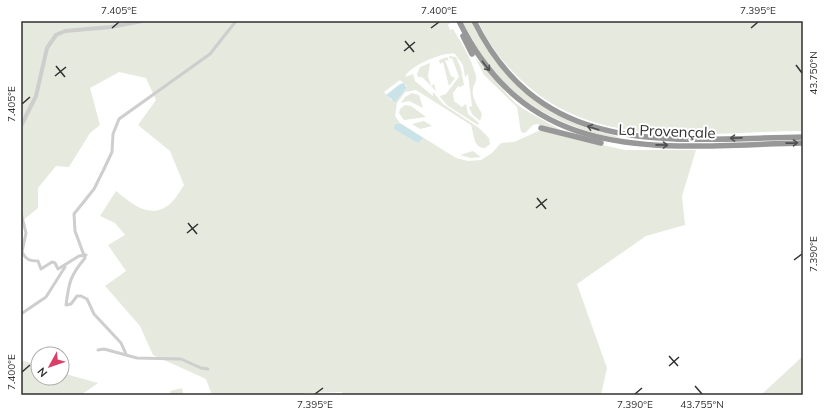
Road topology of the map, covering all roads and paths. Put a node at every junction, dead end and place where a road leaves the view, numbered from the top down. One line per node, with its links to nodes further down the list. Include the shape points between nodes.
1 (142, 21): 7 (street, via 111,28 65,31 52,39 47,48 36,96)
2 (236, 21): 14 (street, via 210,54 122,115 115,129 112,152 94,189 74,214 75,231)
3 (456, 21): 6 (highway)
4 (459, 21): 11 (highway, La Provençale, one-way to 11, via 491,72 528,106 573,130)
5 (474, 21): 9 (highway, La Provençale, one-way to 5, via 658,138 616,134 591,127 551,108 521,85 497,59)
6 (472, 54)
7 (21, 126)
8 (541, 128): 11 (highway, via 608,144)
9 (803, 137)
10 (803, 143): 11 (highway, La Provençale, one-way to 10)
11 (637, 145)
12 (21, 213): 13 (street, via 26,233)
13 (21, 252): 15 (street, via 33,262 38,261 41,269 52,262 58,269)
14 (86, 255): 15 (street, via 79,256); 18 (street, via 73,272 66,305 71,304 78,296 87,299 94,314 121,344)
15 (65, 266): 16 (street, via 46,297)
16 (21, 314)
17 (98, 350): 18 (street)
18 (126, 354): 19 (street, via 146,359 180,359)
19 (208, 369)

